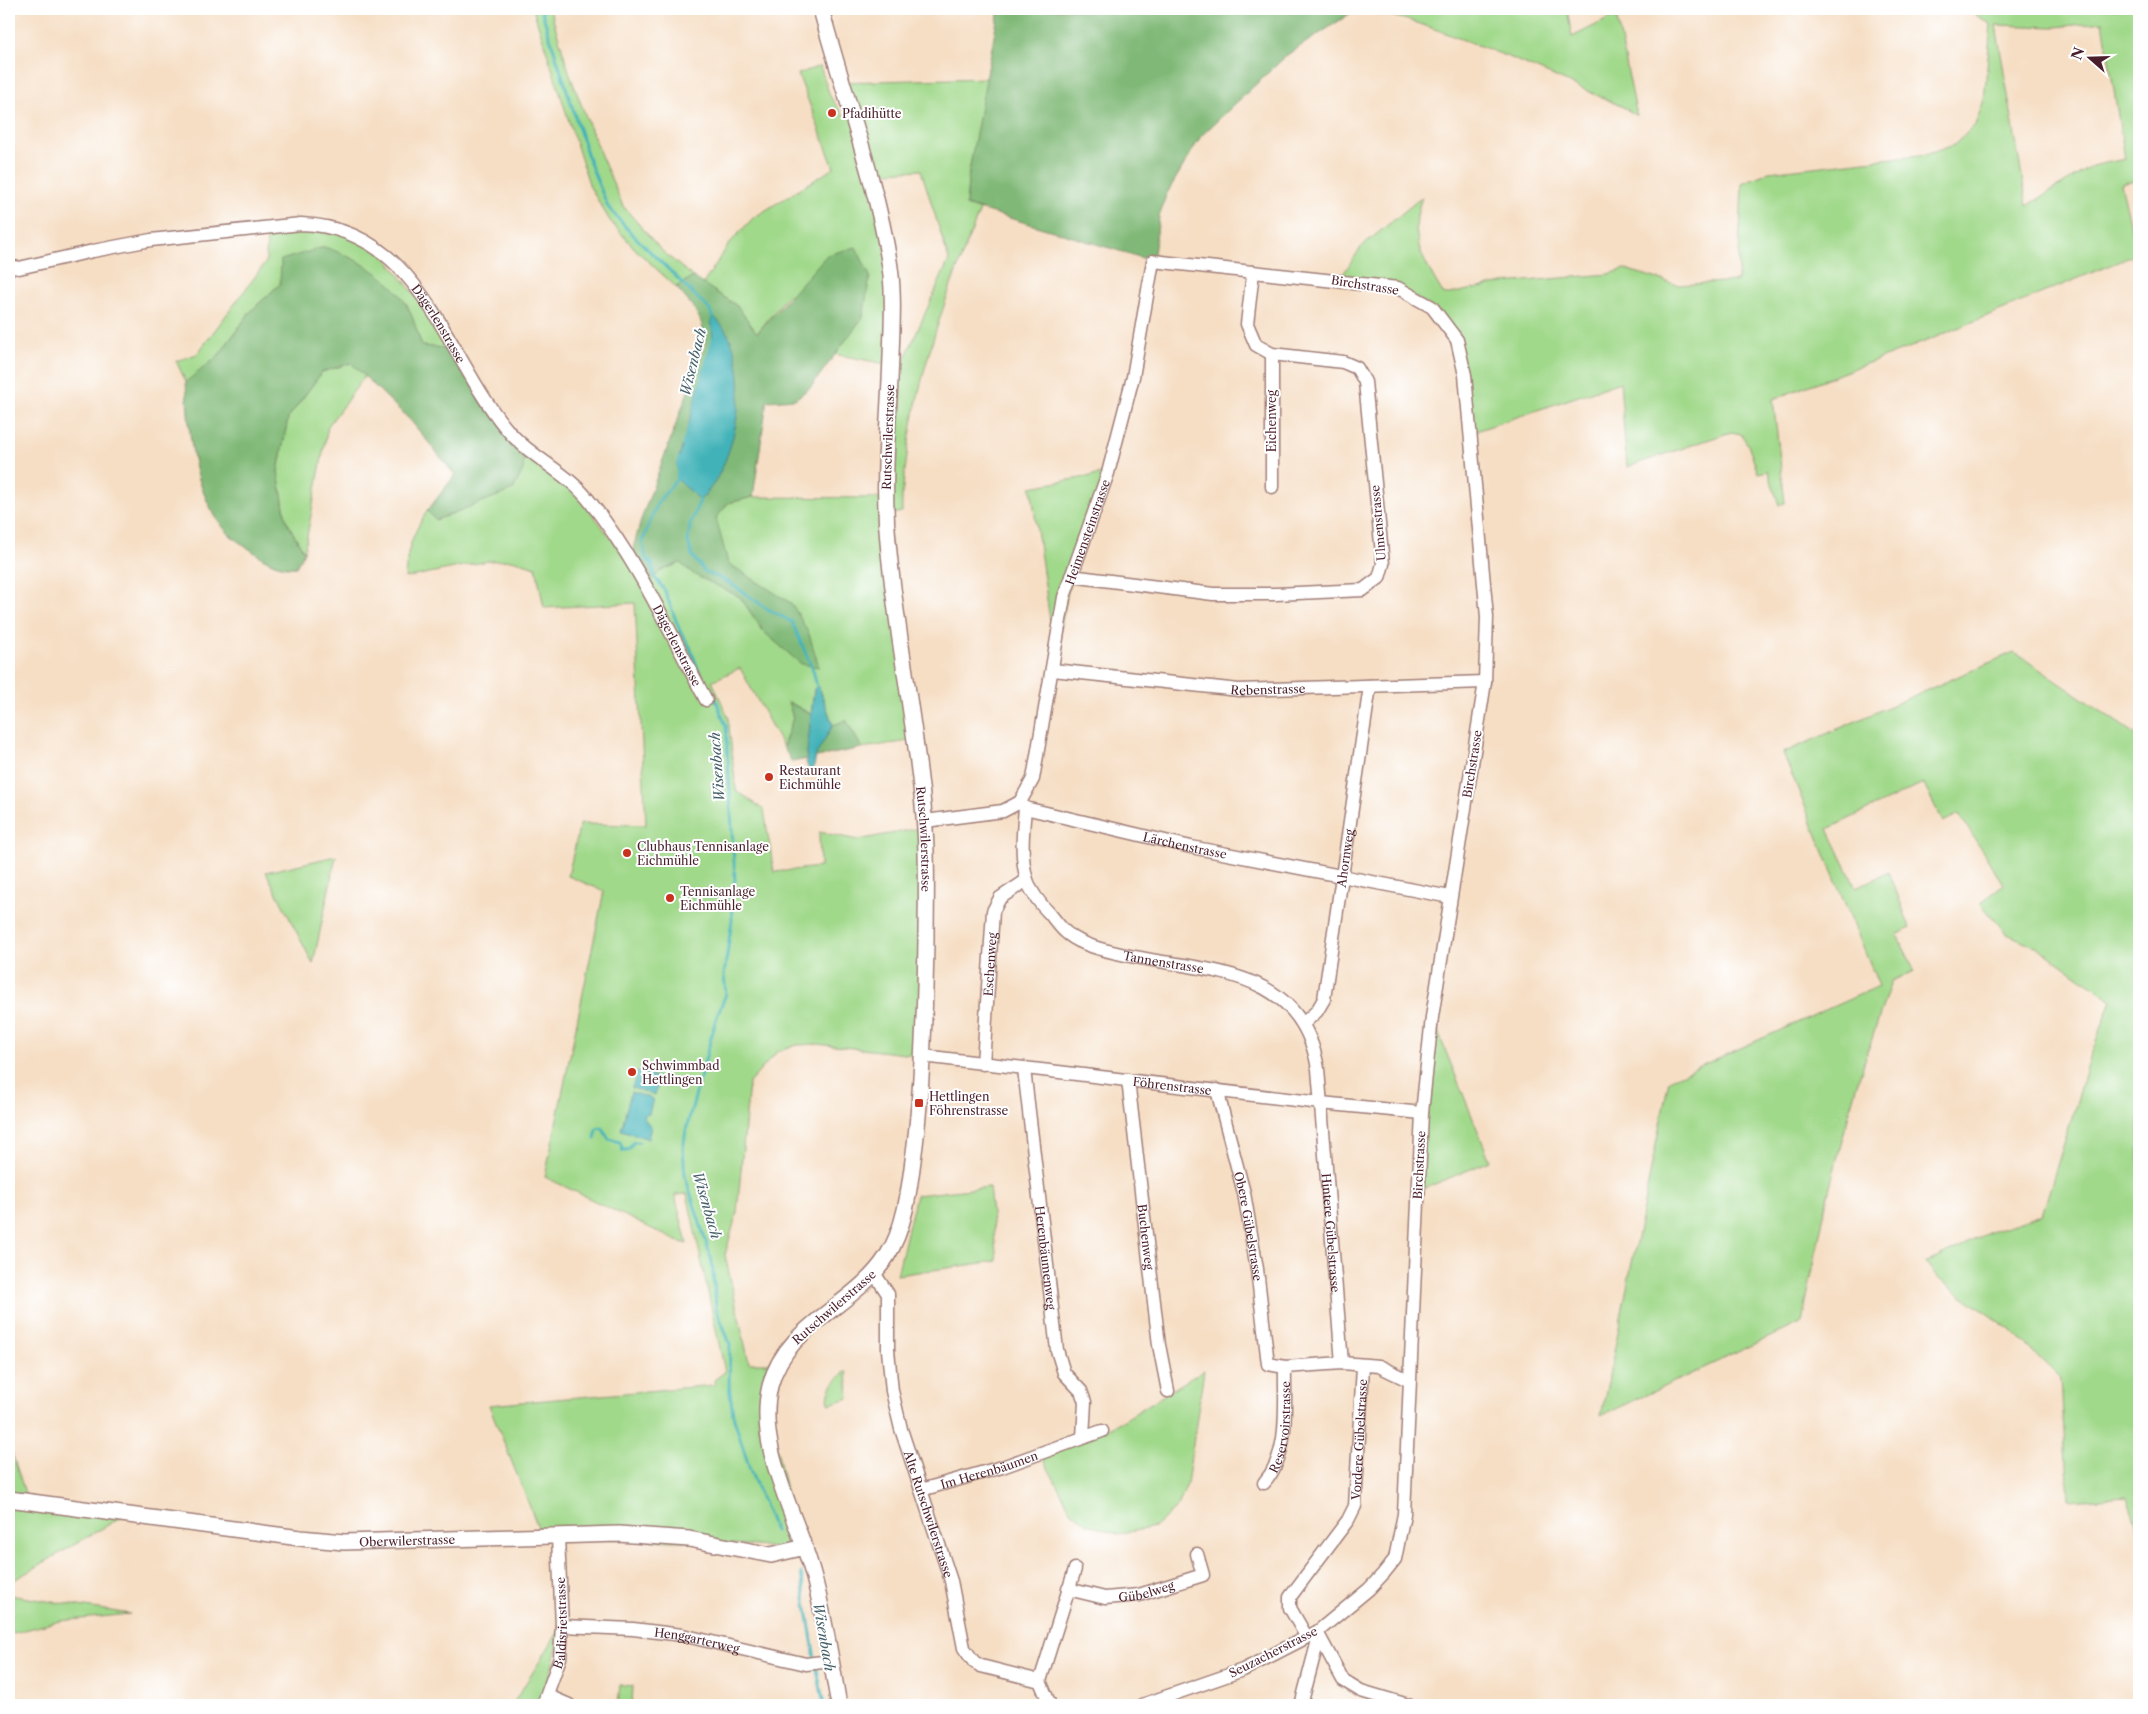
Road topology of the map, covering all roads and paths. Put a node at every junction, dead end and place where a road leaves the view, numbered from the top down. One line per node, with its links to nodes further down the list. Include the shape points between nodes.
1 (821, 9): 13 (street, Rutschwilerstrasse, via 877,203 890,268 893,314 886,498 888,541)
2 (1153, 261): 4 (street, Birchstrasse); 7 (street, Heimensteinstrasse, via 1133,377 1108,473)
3 (14, 267): 11 (street, Dägerlenstrasse, via 152,240 301,224 321,225 362,238 401,269 426,299 504,426 525,448 564,476 587,498 630,559)
4 (1253, 272): 5 (street, via 1247,324 1256,345); 9 (street, Birchstrasse, via 1398,288 1432,307 1457,340 1465,375 1485,589)
5 (1272, 354): 6 (street, Eichenweg); 7 (street, Ulmenstrasse, via 1343,362 1357,368 1365,382 1383,564 1379,578 1363,590 1222,594)
6 (1272, 487)
7 (1071, 576): 8 (street, Heimensteinstrasse, via 1064,597)
8 (1053, 670): 10 (street, Rebenstrasse, via 1239,690); 12 (street, Heimensteinstrasse, via 1033,779)
9 (1485, 682): 10 (street, Rebenstrasse); 16 (street, Birchstrasse)
10 (1370, 686): 14 (street, Ahornweg)
11 (706, 700)
12 (1023, 805): 13 (street, via 1003,811); 14 (street, Lärchenstrasse, via 1191,847); 15 (street, Tannenstrasse, via 1022,842)
13 (925, 821): 18 (street, Rutschwilerstrasse)
14 (1342, 876): 16 (street, Lärchenstrasse); 17 (street, Ahornweg, via 1324,999 1317,1012)
15 (1027, 880): 17 (street, Tannenstrasse, via 1041,904 1068,934 1100,949 1234,975 1257,983 1273,992); 19 (street, Eschenweg, via 1000,898 993,911)
16 (1450, 897): 24 (street, Birchstrasse)
17 (1304, 1023): 23 (street, Tannenstrasse, via 1316,1055)
18 (923, 1056): 19 (street, Föhrenstrasse); 25 (street, Rutschwilerstrasse, via 915,1145 902,1222 895,1243)
19 (983, 1064): 20 (street, Föhrenstrasse)
20 (1024, 1069): 21 (street, Föhrenstrasse); 33 (street, Herenbäumenweg, via 1058,1350 1064,1373 1081,1391 1085,1402)
21 (1128, 1080): 22 (street, Föhrenstrasse); 31 (street, Buchenweg, via 1159,1345)
22 (1217, 1090): 23 (street, Föhrenstrasse); 27 (street, Obere Gübelstrasse, via 1244,1193)
23 (1321, 1103): 24 (street, Föhrenstrasse); 26 (street, Hintere Gübelstrasse)
24 (1422, 1113): 30 (street, Birchstrasse)
25 (874, 1273): 35 (street, Alte Rutschwilerstrasse, via 888,1294 892,1391); 39 (street, Rutschwilerstrasse, via 800,1334 778,1363 771,1384 767,1404 770,1444)
26 (1342, 1363): 28 (street, Reservoirstrasse); 29 (street, Reservoirstrasse)
27 (1268, 1364): 29 (street, Reservoirstrasse)
28 (1363, 1366): 30 (street, Reservoirstrasse, via 1379,1366); 44 (street, Vordere Gübelstrasse, via 1355,1506 1290,1597 1290,1608)
29 (1285, 1367): 34 (street, Reservoirstrasse, via 1284,1443)
30 (1408, 1380): 37 (street, Birchstrasse)
31 (1168, 1391)
32 (1102, 1431): 33 (street)
33 (1083, 1437): 35 (street, Im Herenbäumen, via 1002,1467)
34 (1264, 1483)
35 (921, 1490): 46 (street, Alte Rutschwilerstrasse, via 951,1581 968,1656 981,1666)
36 (9, 1499): 38 (street, Oberwilerstrasse, via 344,1542)
37 (1404, 1514): 44 (street, Seuzacherstrasse, via 1395,1559 1369,1590)
38 (558, 1537): 39 (street, Oberwilerstrasse, via 668,1536 771,1555); 43 (street, Baldisrietstrasse)
39 (805, 1548): 45 (street, Rutschwilerstrasse, via 814,1576)
40 (1197, 1554): 42 (street, Gübelweg, via 1203,1575 1140,1595 1105,1598)
41 (1075, 1569): 42 (street)
42 (1068, 1589): 46 (street)
43 (562, 1626): 45 (street, Henggarterweg, via 682,1635 810,1664); 47 (street, Baldisrietstrasse, via 560,1658)
44 (1312, 1634): 51 (street, Seuzacherstrasse, via 1243,1670); 52 (street, via 1317,1644); 53 (street, Vordere Gübelstrasse, via 1343,1680 1361,1691)
45 (827, 1662): 49 (street, Rutschwilerstrasse)
46 (1040, 1680): 50 (street)
47 (545, 1701): 48 (street)
48 (568, 1705)
49 (839, 1705)
50 (1050, 1705)
51 (1142, 1705)
52 (1301, 1705)
53 (1408, 1705)

